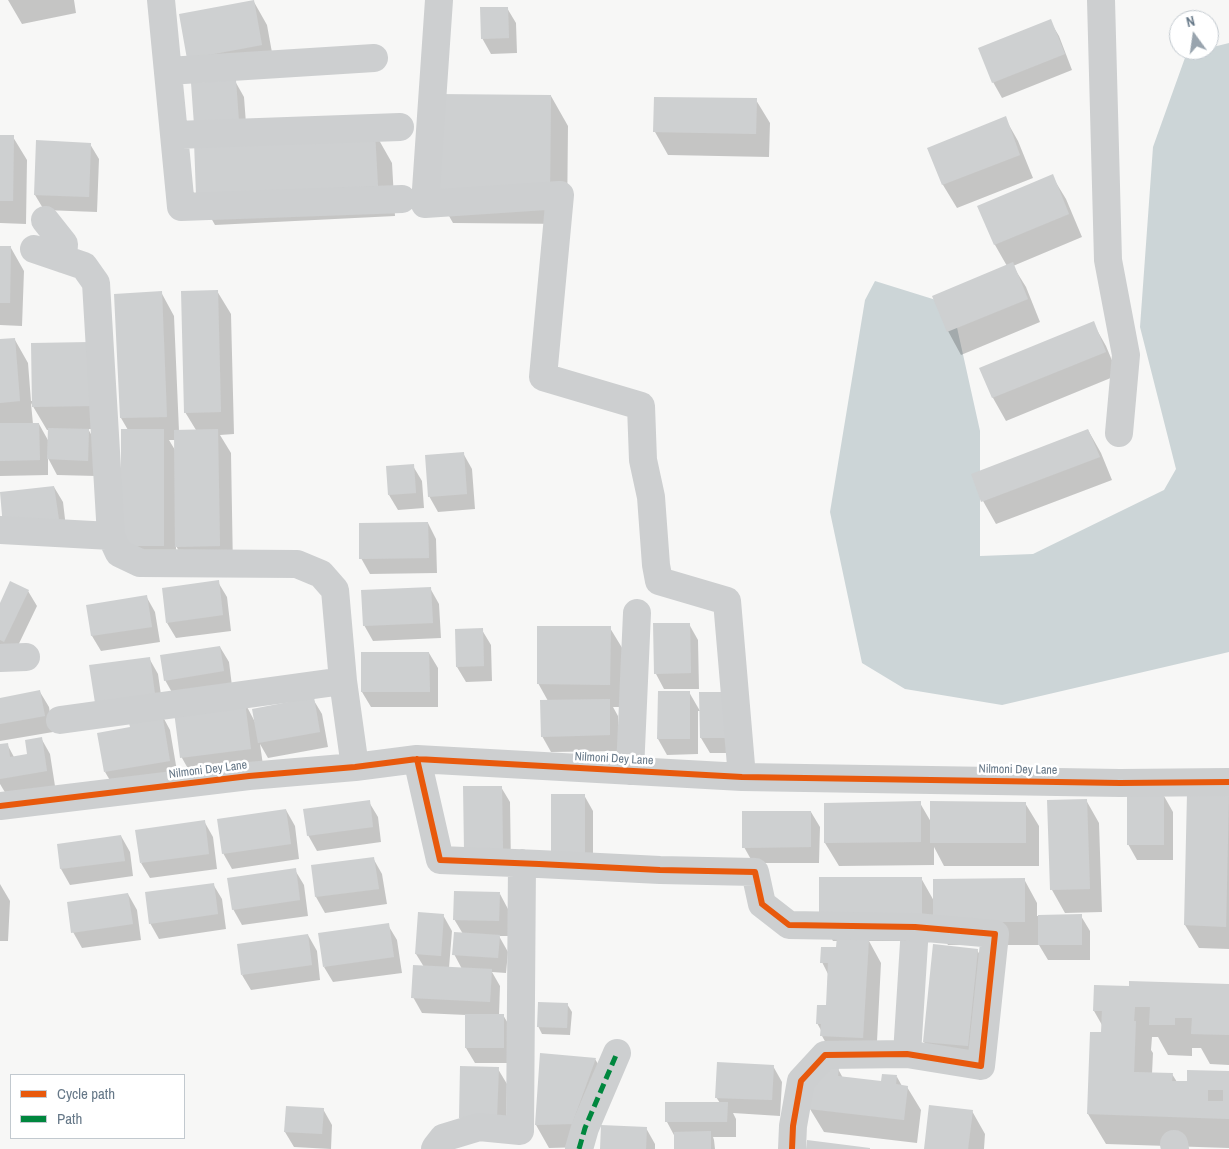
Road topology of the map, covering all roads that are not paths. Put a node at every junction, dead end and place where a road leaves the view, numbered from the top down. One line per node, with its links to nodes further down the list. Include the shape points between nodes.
1 (162, 0): 5 (street)
2 (439, 0): 21 (street, via 425,204 560,195 543,377 641,406 643,460 651,497 659,581 727,602)
3 (1101, 0): 12 (street, via 1108,260 1126,355)
4 (374, 58): 5 (street)
5 (168, 71): 7 (street)
6 (400, 127): 7 (street)
7 (175, 135): 8 (street, via 182,207)
8 (402, 199)
9 (45, 220): 11 (street, via 64,244)
10 (34, 249): 11 (street)
11 (62, 259): 14 (street, via 84,266 96,283)
12 (1119, 433)
13 (0, 530): 14 (street)
14 (111, 536): 16 (street, via 119,554 140,563 297,564 321,574 334,590)
15 (637, 613): 20 (street)
16 (343, 681): 17 (street); 19 (street)
17 (60, 720)
18 (417, 759): 19 (street, Nilmoni Dey Lane); 20 (street, Nilmoni Dey Lane); 24 (street, via 440,860)
19 (354, 767): 23 (street, Nilmoni Dey Lane, via 249,776)
20 (630, 771): 21 (street, Nilmoni Dey Lane)
21 (742, 777): 22 (street, Nilmoni Dey Lane)
22 (1229, 782)
23 (0, 806)
24 (522, 863): 25 (street, via 755,872 762,904 789,925); 28 (street)
25 (915, 927): 27 (street); 27 (street, via 995,934 981,1066)
26 (616, 1053): 30 (street)
27 (906, 1054): 31 (street, via 825,1055 800,1081)
28 (519, 1140): 29 (street, via 479,1127 443,1138)
29 (436, 1149)
30 (579, 1149)
31 (792, 1149)

